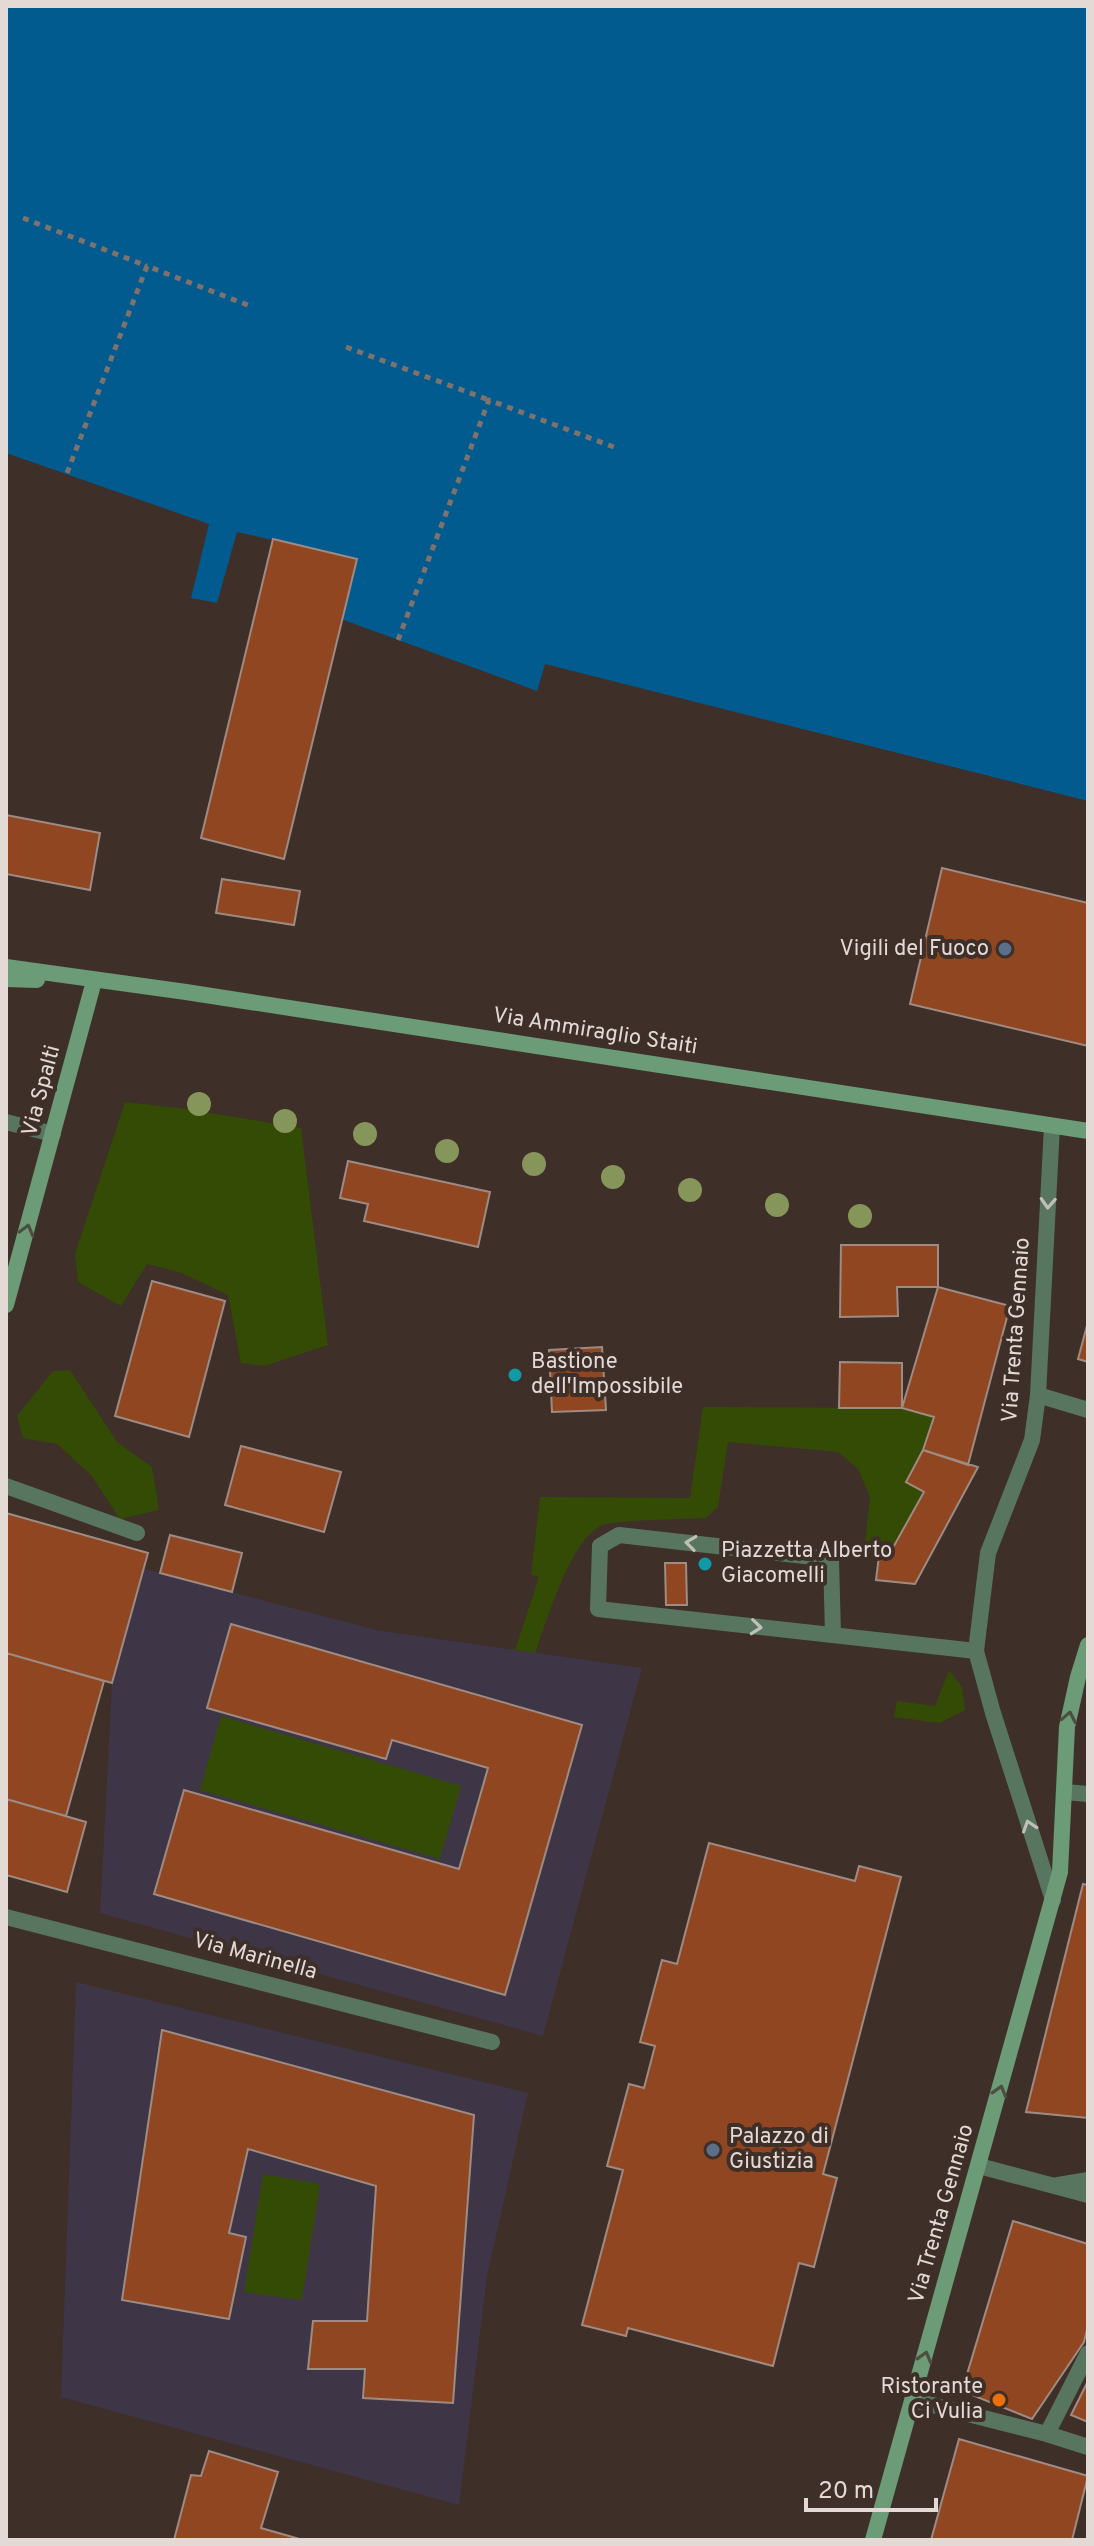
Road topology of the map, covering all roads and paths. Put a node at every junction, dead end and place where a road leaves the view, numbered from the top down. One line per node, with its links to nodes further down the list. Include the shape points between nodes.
1 (23, 218): 2 (path)
2 (147, 266): 3 (path); 7 (path)
3 (250, 306)
4 (346, 347): 5 (path)
5 (489, 400): 6 (path); 8 (path)
6 (619, 449)
7 (67, 473)
8 (398, 640)
9 (6, 967): 11 (street)
10 (6, 979): 11 (street)
11 (94, 981): 13 (street, Via Ammiraglio Staiti); 15 (street, Via Spalti)
12 (6, 1122): 15 (street)
13 (1052, 1126): 14 (street, Via Ammiraglio Staiti); 17 (street, Via Trenta Gennaio, one-way to 17)
14 (1088, 1131)
15 (53, 1134): 16 (street, Via Spalti, one-way to 15)
16 (6, 1305)
17 (1038, 1395): 18 (street); 23 (street, Via Trenta Gennaio, via 1032,1440 988,1553)
18 (1088, 1410)
19 (6, 1486): 20 (street)
20 (137, 1533)
21 (833, 1635): 21 (street, one-way to 21, via 831,1559 619,1535 600,1546 598,1609); 23 (street)
22 (1088, 1645): 24 (street, Via Trenta Gennaio, one-way to 22, via 1067,1727)
23 (976, 1651): 26 (street, Via Trenta Gennaio, one-way to 23)
24 (1065, 1792): 25 (street); 26 (street, Via Trenta Gennaio)
25 (1088, 1794)
26 (1053, 1900): 29 (street, Via Trenta Gennaio, one-way to 26)
27 (6, 1917): 28 (street, Via Marinella)
28 (492, 2042)
29 (979, 2166): 31 (street); 34 (street, Via Trenta Gennaio, one-way to 29)
30 (1088, 2180): 31 (street)
31 (1053, 2186): 32 (street)
32 (1088, 2195)
33 (1088, 2353): 35 (street)
34 (913, 2400): 35 (street); 37 (street, Via Trenta Gennaio)
35 (1047, 2434): 36 (street)
36 (1088, 2447)
37 (873, 2540)

